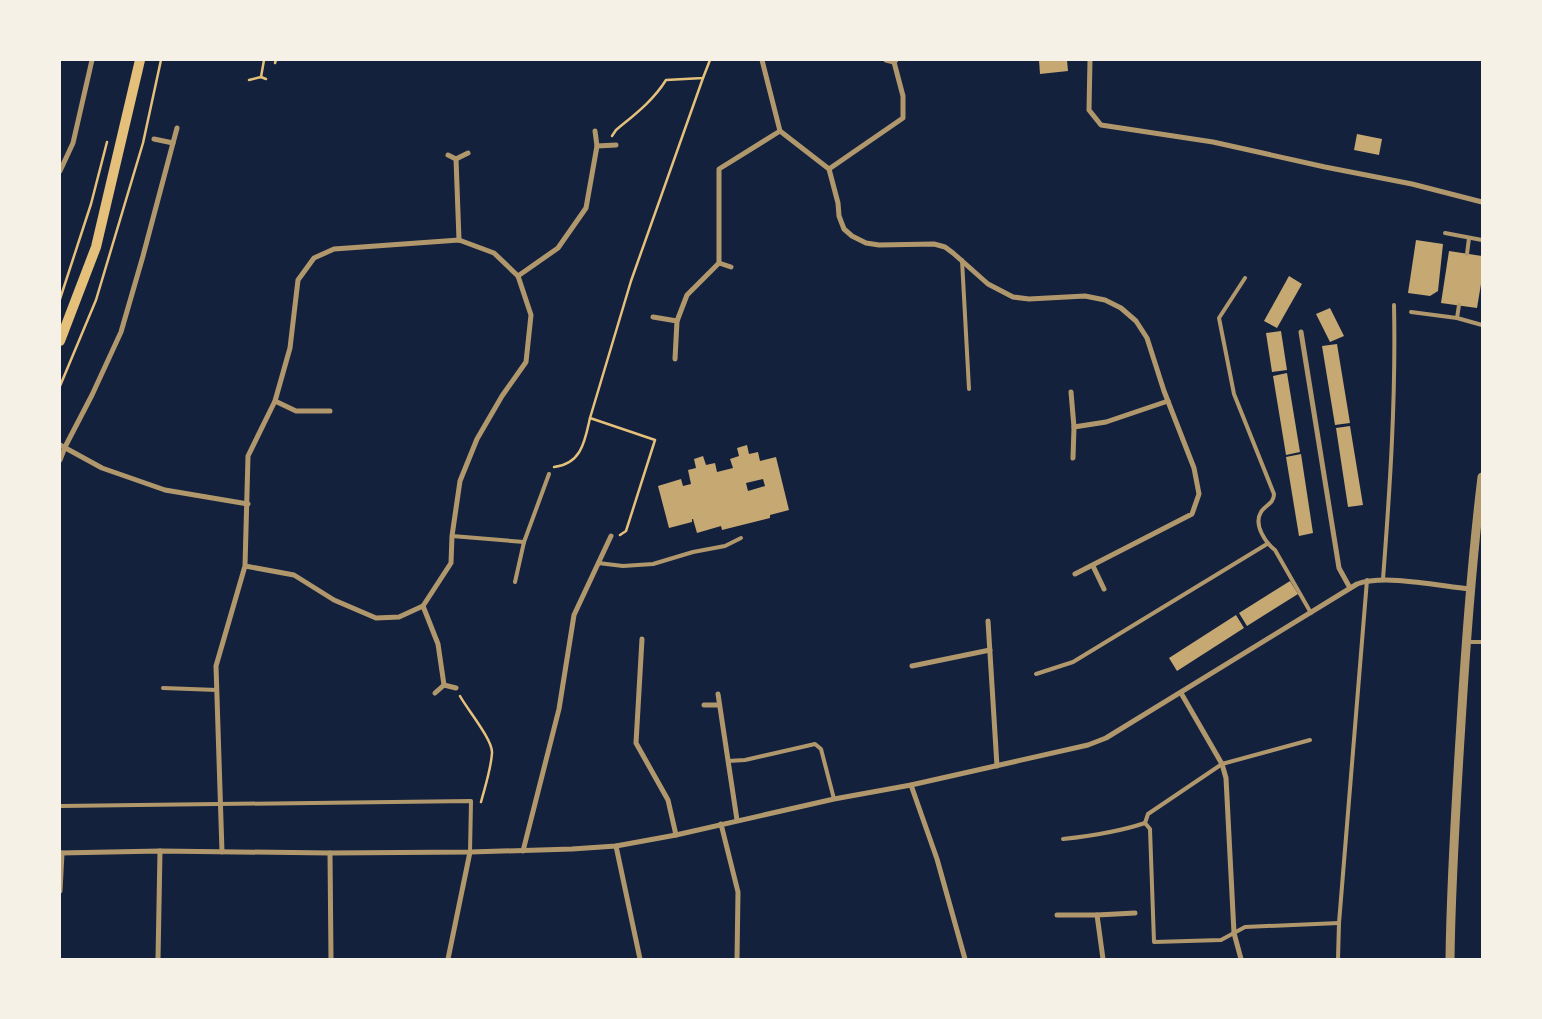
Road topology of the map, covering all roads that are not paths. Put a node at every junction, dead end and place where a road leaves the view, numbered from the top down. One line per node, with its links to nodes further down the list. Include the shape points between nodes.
1 (92, 60): 18 (street, via 73,143)
2 (140, 60): 38 (main road, via 96,247)
3 (762, 60): 9 (street)
4 (886, 60): 6 (street)
5 (1090, 60): 19 (street, via 1089,110 1101,125 1213,142)
6 (895, 61): 17 (street, via 903,96 903,118)
7 (177, 128): 11 (street)
8 (595, 131): 13 (street)
9 (780, 131): 17 (street); 26 (street, via 719,169)
10 (154, 139): 11 (street)
11 (173, 143): 46 (street, via 121,332)
12 (616, 145): 13 (street)
13 (597, 146): 28 (street, via 586,208 558,248)
14 (468, 153): 16 (street)
15 (448, 154): 16 (street)
16 (456, 159): 22 (street)
17 (829, 169): 25 (street, via 839,216 844,229 852,236 866,243 934,244 945,247)
18 (60, 171)
19 (1482, 202)
20 (1445, 233): 21 (lane)
21 (1469, 238): 23 (lane); 24 (lane)
22 (459, 240): 28 (street, via 494,253); 42 (street, via 334,249 314,258 298,280 290,348)
23 (1482, 240)
24 (1467, 254)
25 (962, 260): 40 (lane); 43 (street, via 988,284 1013,297 1029,300 1085,296 1105,300 1120,308 1136,321 1147,338)
26 (718, 263): 27 (street); 35 (street, via 687,295)
27 (731, 267)
28 (518, 276): 53 (street, via 531,315 526,362 477,439 460,481)
29 (1245, 278): 57 (lane, via 1218,318 1234,394 1274,494 1274,499 1258,517)
30 (1394, 305): 62 (lane, via 1391,480)
31 (1459, 305): 34 (lane)
32 (1411, 312): 34 (lane)
33 (653, 317): 35 (street)
34 (1457, 318): 36 (lane)
35 (677, 321): 39 (street)
36 (1482, 325)
37 (1301, 332): 65 (street, via 1339,568)
38 (60, 341)
39 (675, 359)
40 (969, 389)
41 (1072, 392): 45 (street)
42 (275, 401): 44 (street, via 296,411); 51 (street, via 248,456)
43 (1168, 401): 45 (street, via 1106,422); 60 (street, via 1194,468 1199,494 1192,514)
44 (330, 411)
45 (1074, 426): 47 (street)
46 (62, 446): 48 (street); 51 (street, via 102,468 165,490)
47 (1073, 458)
48 (60, 460)
49 (549, 474): 56 (lane)
50 (1482, 477): 52 (street)
51 (248, 504): 59 (street)
52 (1479, 521): 67 (street)
53 (452, 536): 56 (lane); 68 (street, via 451,563)
54 (611, 536): 58 (street)
55 (741, 538): 58 (lane, via 725,546 653,564)
56 (524, 542): 64 (lane)
57 (1268, 544): 69 (lane, via 1275,550); 76 (lane, via 1073,662)
58 (598, 564): 101 (street, via 574,615 559,709)
59 (245, 566): 68 (street, via 294,575 334,600 376,618 399,616); 80 (street, via 216,666)
60 (1093, 566): 61 (street); 66 (street)
61 (1075, 574)
62 (1382, 579): 63 (street); 67 (street)
63 (1367, 580): 65 (street); 110 (lane)
64 (515, 582)
65 (1350, 588): 69 (street)
66 (1104, 589)
67 (1470, 589): 72 (street)
68 (423, 606): 77 (street, via 438,644)
69 (1311, 612): 82 (street)
70 (988, 621): 74 (street)
71 (642, 640): 97 (street, via 636,743 668,800)
72 (1466, 642): 73 (lane); 121 (street, via 1451,884)
73 (1482, 642)
74 (990, 650): 75 (street); 89 (street)
75 (912, 666)
76 (1036, 674)
77 (444, 685): 79 (street); 81 (street)
78 (163, 688): 80 (lane)
79 (456, 688)
80 (217, 690): 92 (street)
81 (435, 693)
82 (1181, 693): 88 (street); 89 (street, via 1106,738)
83 (718, 694): 85 (street)
84 (704, 705): 85 (street)
85 (719, 705): 87 (street)
86 (1310, 740): 88 (lane)
87 (728, 761): 91 (lane, via 815,744 821,749); 94 (street)
88 (1222, 764): 95 (lane, via 1148,814); 111 (street, via 1226,778)
89 (997, 766): 90 (street)
90 (911, 785): 91 (street); 117 (street, via 938,859)
91 (834, 799): 94 (street)
92 (221, 803): 93 (lane); 102 (street); 103 (lane, via 471,801)
93 (60, 806)
94 (737, 820): 96 (street)
95 (1145, 823): 98 (lane, via 1124,830); 111 (lane, via 1150,829 1154,942 1221,940)
96 (721, 824): 97 (street); 116 (street, via 738,892)
97 (676, 835): 99 (street)
98 (1063, 840)
99 (616, 846): 101 (street); 115 (street)
100 (160, 851): 102 (street); 104 (street); 112 (street)
101 (523, 851): 103 (street)
102 (222, 852): 105 (street)
103 (470, 852): 105 (street); 114 (street)
104 (61, 853): 106 (street)
105 (330, 853): 113 (street)
106 (60, 890)
107 (1135, 912): 109 (street)
108 (1057, 915): 109 (street)
109 (1097, 915): 118 (street)
110 (1339, 923): 111 (lane, via 1244,927); 120 (lane)
111 (1234, 933): 119 (street)
112 (158, 959)
113 (331, 959)
114 (448, 959)
115 (640, 959)
116 (737, 959)
117 (965, 959)
118 (1103, 959)
119 (1241, 959)
120 (1338, 959)
121 (1450, 959)

